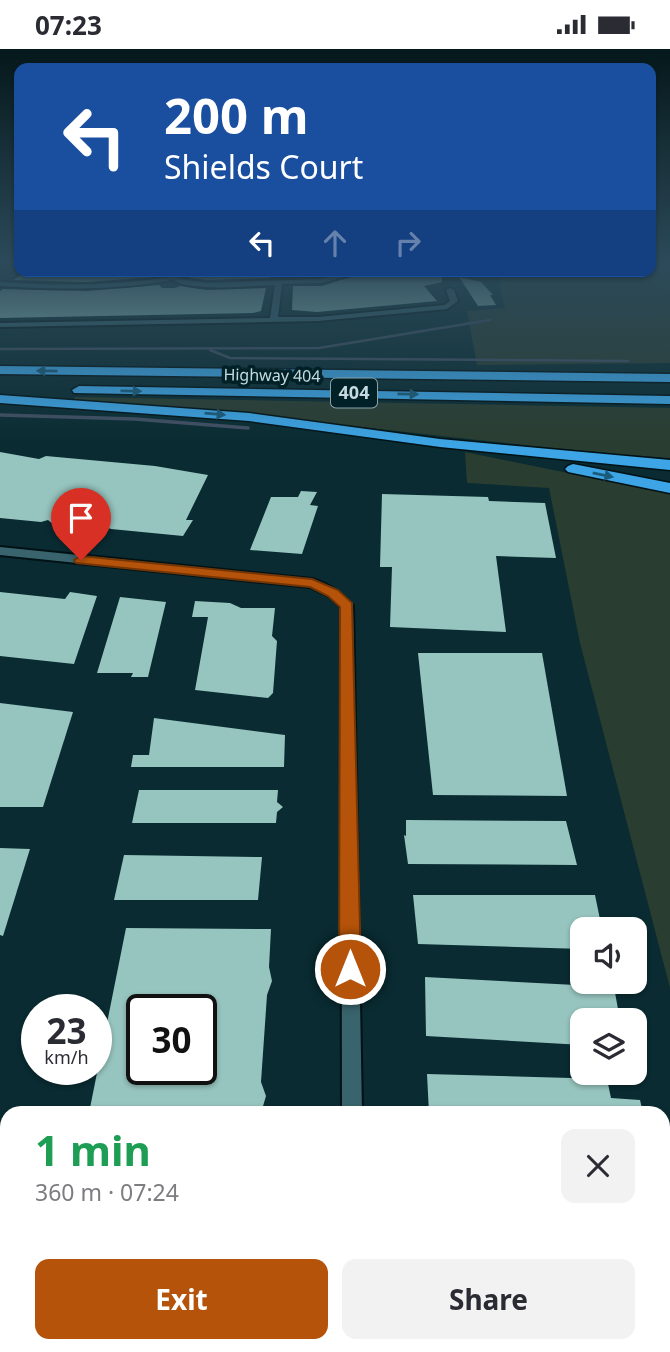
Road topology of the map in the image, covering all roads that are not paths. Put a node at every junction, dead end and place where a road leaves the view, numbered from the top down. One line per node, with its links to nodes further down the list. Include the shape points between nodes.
1 (54, 324): 2 (street)
2 (0, 325)
3 (670, 368): 5 (highway, via 473,371)
4 (0, 370): 5 (highway, Highway 404 / 404, one-way to 4)
5 (452, 376): 6 (highway, Highway 404 / 404)
6 (670, 378)
7 (0, 389): 9 (highway, Highway 404 / 404, one-way to 9)
8 (0, 399): 10 (highway, one-way to 10, via 249,417)
9 (670, 400)
10 (440, 443): 11 (highway); 12 (highway, one-way to 12)
11 (670, 465)
12 (670, 488)
13 (0, 551): 14 (street, via 312,583 347,606)
14 (352, 1106)

